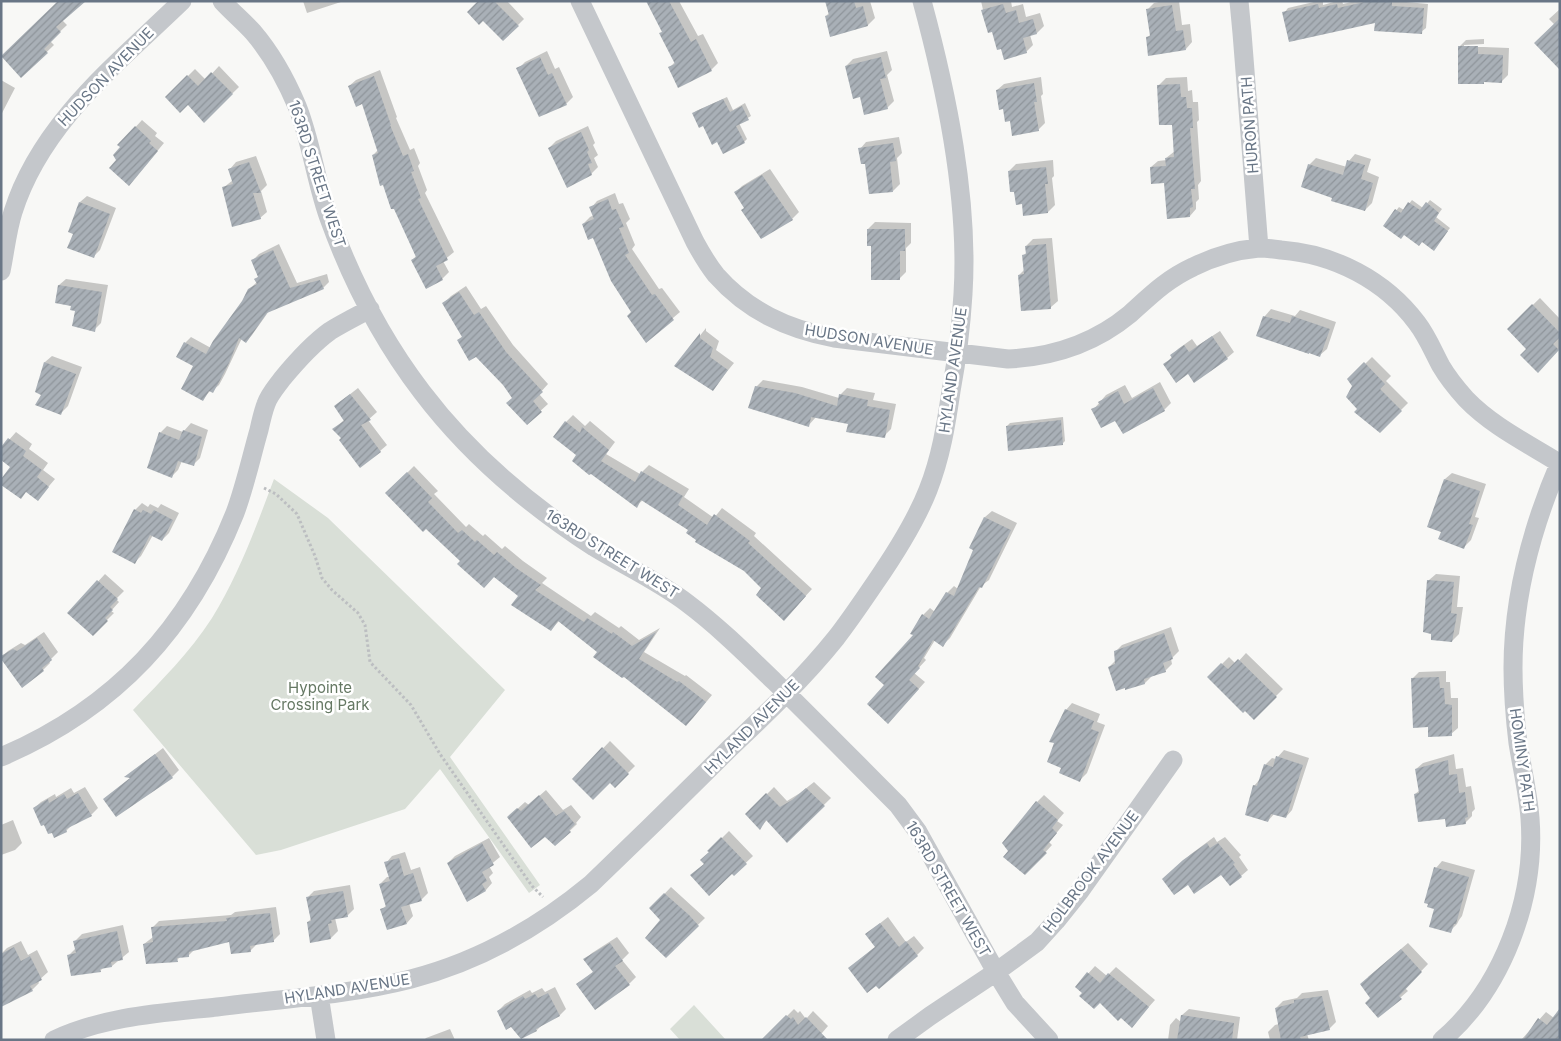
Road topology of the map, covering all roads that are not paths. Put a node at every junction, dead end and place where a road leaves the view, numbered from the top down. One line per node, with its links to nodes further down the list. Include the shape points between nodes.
1 (182, 1): 7 (street, HUDSON AVENUE, via 82,97 45,145 14,210)
2 (222, 1): 8 (street, 163RD STREET WEST, via 267,50 288,87 298,108 329,218)
3 (580, 1): 9 (street, HUDSON AVENUE, via 695,242 715,273 730,288 769,317 808,333)
4 (922, 1): 9 (street, HYLAND AVENUE, via 934,45 959,183 963,293)
5 (1238, 1): 6 (street, HURON PATH)
6 (1259, 248): 9 (street, HUDSON AVENUE, via 1227,254 1185,270 1107,331 1050,354 1008,359); 10 (street, HUDSON AVENUE, via 1328,259 1378,284 1418,323 1442,367 1466,399 1496,424)
7 (1, 272)
8 (370, 310): 11 (street, 163RD STREET WEST, via 423,394 491,469 574,534 684,600 731,639); 12 (street, via 319,340 292,367 266,403 234,514 207,573 166,636 125,680 102,698 47,735)
9 (958, 353): 11 (street, HYLAND AVENUE, via 941,450 917,513 857,611)
10 (1560, 462): 20 (street, HOMINY PATH, via 1531,542 1516,621 1514,701 1530,819 1529,860 1523,900 1512,938 1491,981 1473,1007)
11 (786, 693): 14 (street, 163RD STREET WEST, via 898,805 918,832); 15 (street, HYLAND AVENUE, via 591,884 524,932 436,971 387,985)
12 (1, 757)
13 (1173, 760): 14 (street, HOLBROOK AVENUE, via 1056,921 1036,942)
14 (996, 972): 18 (street, HOLBROOK AVENUE); 19 (street, via 1015,1004)
15 (319, 995): 16 (street, HYLAND AVENUE, via 133,1016 93,1025); 17 (street)
16 (54, 1040)
17 (326, 1040)
18 (897, 1040)
19 (1049, 1040)
20 (1442, 1040)

